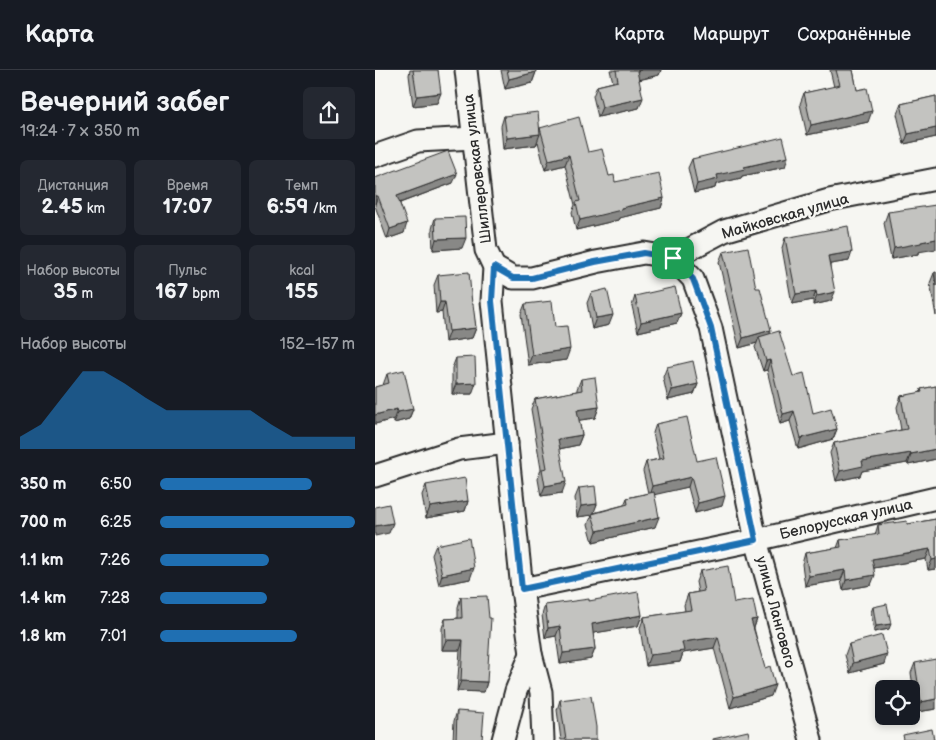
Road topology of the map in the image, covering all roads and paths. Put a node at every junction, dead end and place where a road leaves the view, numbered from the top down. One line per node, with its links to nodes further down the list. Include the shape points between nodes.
1 (466, 70): 2 (street, Шиллеровская улица)
2 (474, 138): 3 (street, via 418,141); 6 (street, Шиллеровская улица, via 486,250)
3 (375, 156)
4 (936, 179): 5 (street, Майковская улица, via 829,200 724,231)
5 (673, 258): 6 (street, via 644,253 532,278 513,278); 10 (street, улица Лангового, via 693,279 711,328)
6 (494, 267): 7 (street, Шиллеровская улица, via 492,301)
7 (507, 443): 8 (street, via 459,449); 11 (street, Шиллеровская улица)
8 (375, 476)
9 (936, 498): 10 (street, Белорусская улица)
10 (756, 540): 11 (street, Белорусская улица); 15 (street, улица Лангового)
11 (522, 589): 12 (street, Шиллеровская улица)
12 (531, 654): 13 (street, Шиллеровская улица, via 516,691); 14 (street, Шиллеровская улица, via 541,692)
13 (503, 740)
14 (543, 740)
15 (811, 740)

